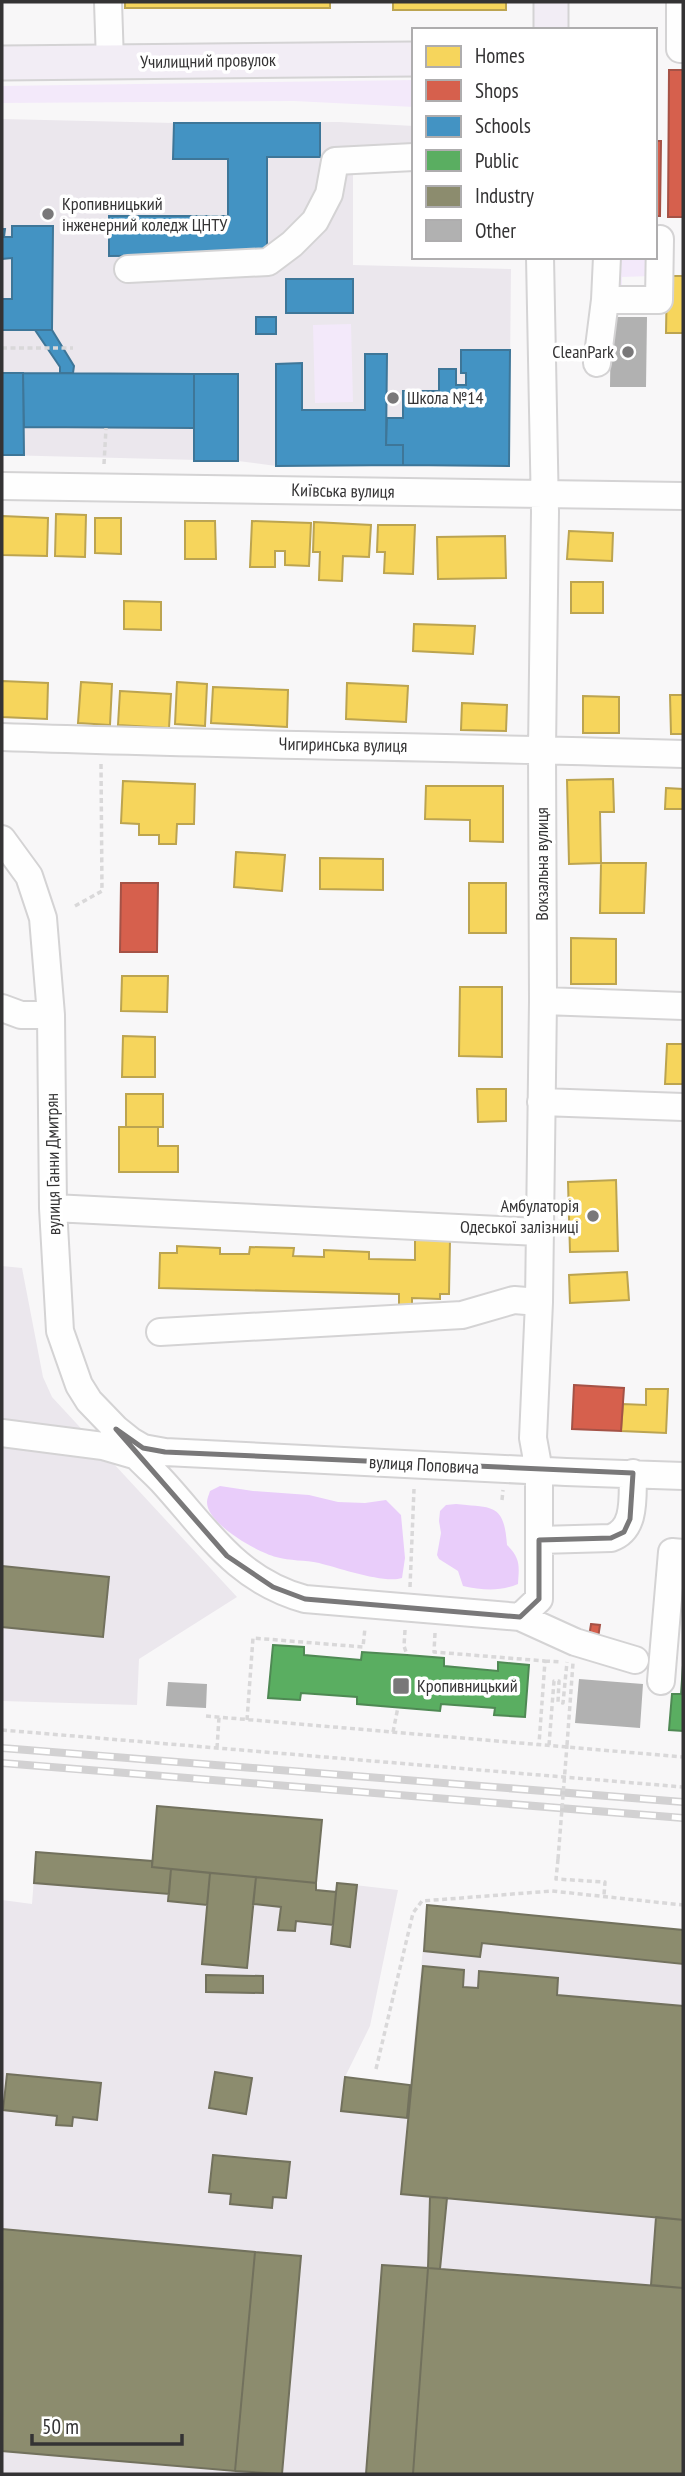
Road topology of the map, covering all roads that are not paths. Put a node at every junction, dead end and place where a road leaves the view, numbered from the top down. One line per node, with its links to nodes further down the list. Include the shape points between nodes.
1 (108, 2): 7 (street)
2 (551, 2): 4 (main road)
3 (680, 2): 5 (street)
4 (551, 28)
5 (683, 49)
6 (412, 59): 7 (main road, Училищний провулок)
7 (110, 62): 8 (main road, Училищний провулок)
8 (2, 63)
9 (412, 157): 13 (street, via 335,161 329,194 315,220 268,262)
10 (666, 239): 14 (street, via 659,300)
11 (541, 259): 17 (street, Вокзальна вулиця)
12 (607, 259): 14 (street)
13 (128, 269)
14 (605, 300): 15 (street)
15 (597, 363)
16 (2, 486): 17 (street, Київська вулиця)
17 (545, 495): 18 (street, Київська вулиця); 20 (street, Вокзальна вулиця)
18 (683, 496)
19 (2, 737): 20 (street, Чигиринська вулиця)
20 (542, 750): 21 (street, Чигиринська вулиця); 23 (street, Вокзальна вулиця)
21 (683, 754)
22 (2, 839): 26 (street, вулиця Ганни Дмитрян, via 29,876 43,918)
23 (543, 1002): 24 (street); 27 (street, Вокзальна вулиця)
24 (683, 1006)
25 (2, 1008): 26 (street, via 20,1015)
26 (51, 1015): 29 (street, вулиця Ганни Дмитрян)
27 (541, 1102): 28 (street); 30 (street, Вокзальна вулиця)
28 (683, 1107)
29 (53, 1208): 30 (street); 33 (street, вулиця Ганни Дмитрян, via 60,1331 79,1385)
30 (538, 1231): 31 (street, Вокзальна вулиця)
31 (539, 1302): 32 (street, via 514,1300 462,1315); 37 (street, Вокзальна вулиця, via 533,1438)
32 (160, 1332)
33 (116, 1429): 35 (street, вулиця Ганни Дмитрян, via 143,1448); 36 (street)
34 (2, 1433): 36 (street, via 103,1446)
35 (164, 1452): 37 (street, вулиця Поповича)
36 (134, 1455): 42 (street, via 227,1556 254,1577 288,1594)
37 (539, 1471): 38 (street, вулиця Поповича); 40 (street, Вокзальна вулиця)
38 (633, 1474): 39 (street, вулиця Поповича); 40 (street, via 630,1519 621,1534)
39 (683, 1476)
40 (539, 1541): 42 (street, Вокзальна вулиця, via 539,1599)
41 (683, 1553): 44 (street, via 672,1552)
42 (520, 1617): 43 (street, via 575,1642)
43 (635, 1660)
44 (662, 1681)

